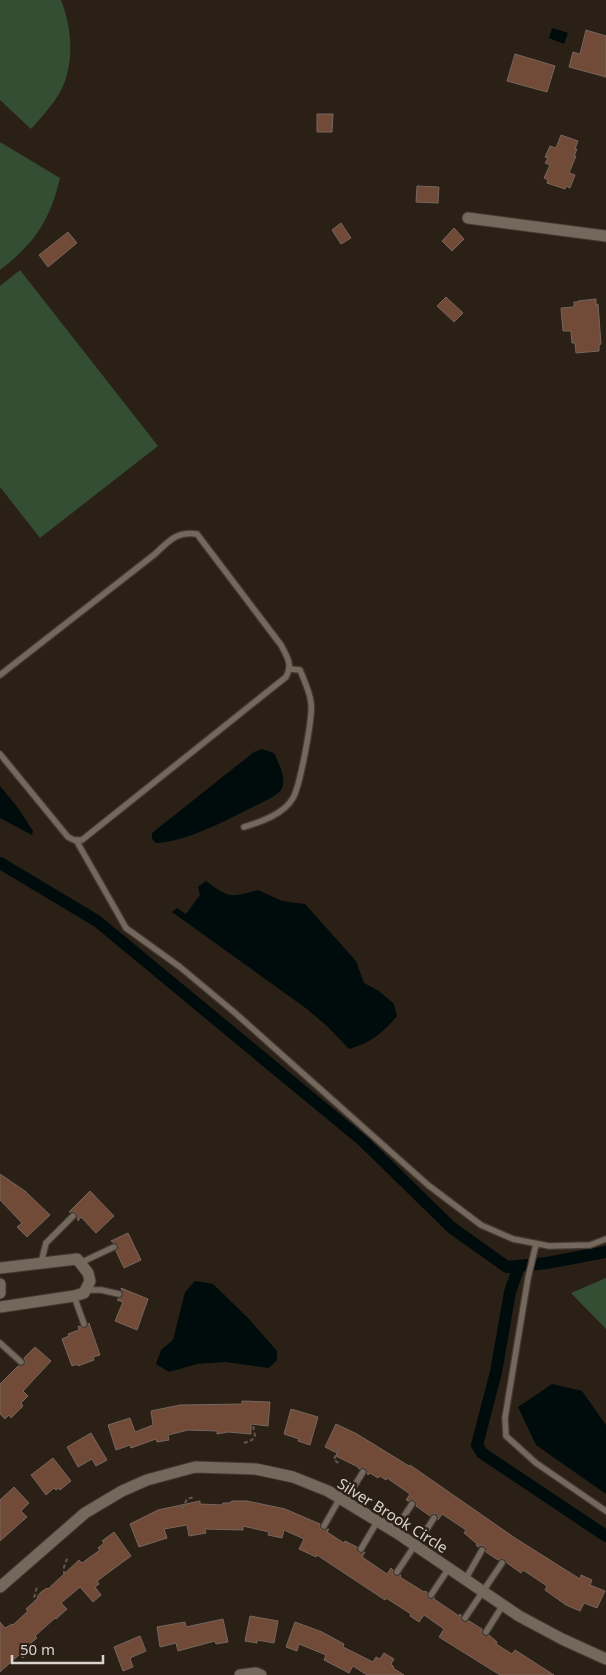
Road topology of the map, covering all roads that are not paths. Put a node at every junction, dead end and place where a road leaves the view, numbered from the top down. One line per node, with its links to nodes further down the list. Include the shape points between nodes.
1 (468, 218): 2 (street)
2 (606, 236)
3 (290, 669): 4 (lane, via 281,645 197,534 185,532); 6 (lane, via 300,670 311,703 305,757 293,798 265,820); 7 (lane, via 286,677 82,840)
4 (0, 675)
5 (0, 754): 7 (lane, via 68,837)
6 (244, 827)
7 (76, 840): 10 (lane, via 126,928 234,1012 428,1185 481,1225 513,1239)
8 (73, 1216): 12 (lane, via 46,1243)
9 (606, 1239): 10 (lane, via 590,1245)
10 (536, 1244): 27 (lane, via 505,1418 506,1436 536,1464)
11 (114, 1247): 13 (lane)
12 (41, 1263): 13 (street, via 77,1259); 14 (street)
13 (80, 1263): 16 (street, via 90,1281)
14 (0, 1268)
15 (0, 1284): 17 (street)
16 (85, 1290): 18 (lane); 19 (street)
17 (0, 1293)
18 (119, 1294)
19 (74, 1296): 20 (street); 21 (lane)
20 (0, 1306)
21 (84, 1324)
22 (0, 1343): 23 (lane)
23 (21, 1362)
24 (364, 1472): 25 (lane)
25 (342, 1499): 29 (street, Silver Brook Circle); 30 (lane); 39 (street, Silver Brook Circle, via 293,1477 256,1469 195,1467 150,1478 85,1513)
26 (412, 1504): 31 (lane)
27 (606, 1510)
28 (434, 1518): 32 (lane)
29 (377, 1522): 31 (street, Silver Brook Circle); 33 (lane)
30 (324, 1526)
31 (394, 1532): 32 (street, Silver Brook Circle)
32 (415, 1546): 36 (street, Silver Brook Circle); 37 (lane)
33 (360, 1549)
34 (482, 1550): 38 (lane)
35 (502, 1563): 40 (lane)
36 (449, 1568): 38 (street, Silver Brook Circle); 41 (lane)
37 (397, 1572)
38 (466, 1580): 40 (street, Silver Brook Circle)
39 (0, 1586)
40 (483, 1591): 42 (street, Silver Brook Circle); 43 (lane)
41 (431, 1595)
42 (503, 1605): 44 (lane); 45 (street, Silver Brook Circle)
43 (465, 1618)
44 (486, 1632)
45 (606, 1659)
46 (240, 1675): 47 (street, via 256,1672)
47 (261, 1675)

